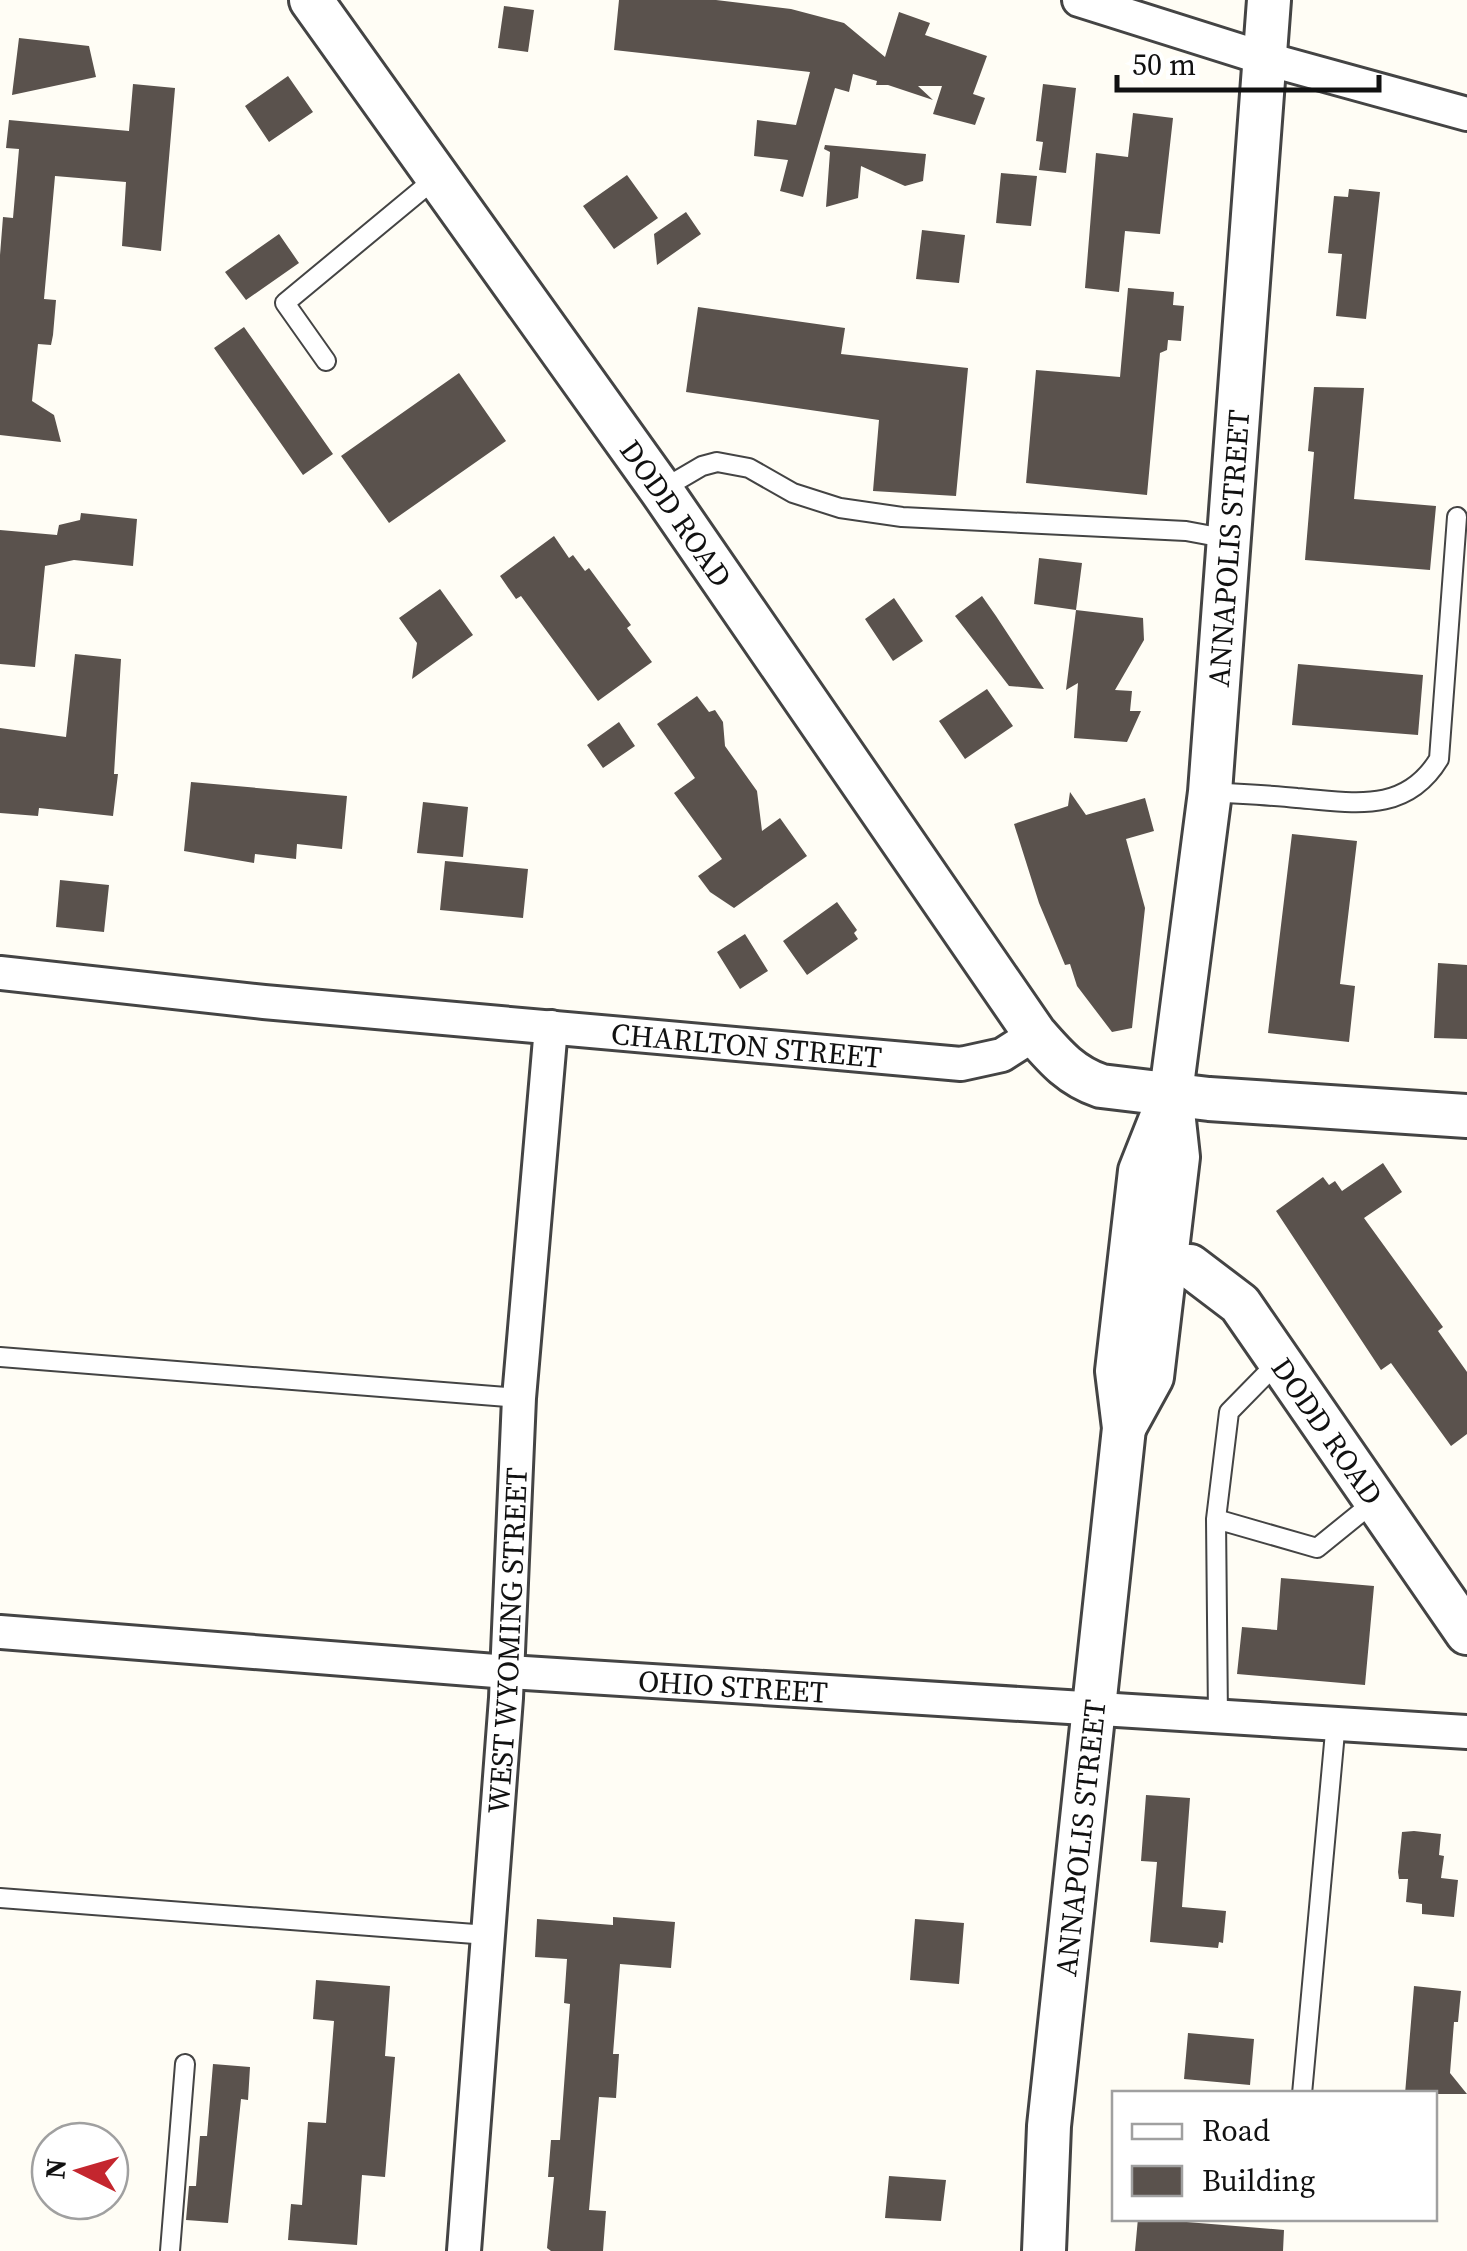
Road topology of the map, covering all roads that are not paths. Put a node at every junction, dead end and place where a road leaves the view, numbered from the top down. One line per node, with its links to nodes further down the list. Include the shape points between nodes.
1 (311, 0): 6 (street, DODD ROAD)
2 (1079, 0): 4 (street)
3 (1268, 0): 4 (street, ANNAPOLIS STREET)
4 (1263, 58): 5 (street); 10 (street, ANNAPOLIS STREET)
5 (1467, 114)
6 (437, 176): 7 (lane, via 285,303); 8 (street, DODD ROAD)
7 (326, 361)
8 (660, 490): 10 (lane, via 716,462 749,468 793,493 840,508); 14 (street, DODD ROAD)
9 (1458, 517): 11 (lane, via 1438,759 1429,775 1395,797 1368,804)
10 (1229, 539): 11 (street, ANNAPOLIS STREET)
11 (1210, 792): 15 (street, ANNAPOLIS STREET)
12 (0, 974): 13 (street, CHARLTON STREET)
13 (551, 1027): 14 (street, CHARLTON STREET, via 962,1064 1002,1055); 20 (street, WEST WYOMING STREET)
14 (1035, 1034): 15 (street, via 1085,1081)
15 (1171, 1093): 16 (street); 17 (street, ANNAPOLIS STREET, via 1178,1158); 21 (street, ANNAPOLIS STREET, via 1140,1171 1118,1371)
16 (1467, 1116)
17 (1165, 1266): 19 (street, DODD ROAD, via 1190,1266 1240,1304); 21 (street, ANNAPOLIS STREET, via 1152,1377)
18 (0, 1357): 20 (lane)
19 (1280, 1361): 22 (street, DODD ROAD); 23 (lane, via 1228,1412)
20 (520, 1398): 26 (street, WEST WYOMING STREET)
21 (1124, 1428): 27 (street, ANNAPOLIS STREET)
22 (1376, 1500): 23 (lane, via 1317,1548); 25 (street, DODD ROAD)
23 (1216, 1519): 28 (lane)
24 (0, 1632): 26 (street, OHIO STREET)
25 (1467, 1632)
26 (508, 1672): 27 (street, OHIO STREET); 32 (street, WEST WYOMING STREET)
27 (1096, 1709): 28 (street, OHIO STREET); 37 (street, ANNAPOLIS STREET, via 1049,2126)
28 (1218, 1717): 29 (street, OHIO STREET)
29 (1336, 1722): 30 (street, OHIO STREET); 34 (lane)
30 (1467, 1732)
31 (0, 1898): 32 (lane)
32 (488, 1935): 36 (street, WEST WYOMING STREET)
33 (185, 2064): 35 (lane)
34 (1302, 2091)
35 (170, 2251)
36 (464, 2251)
37 (1044, 2251)

